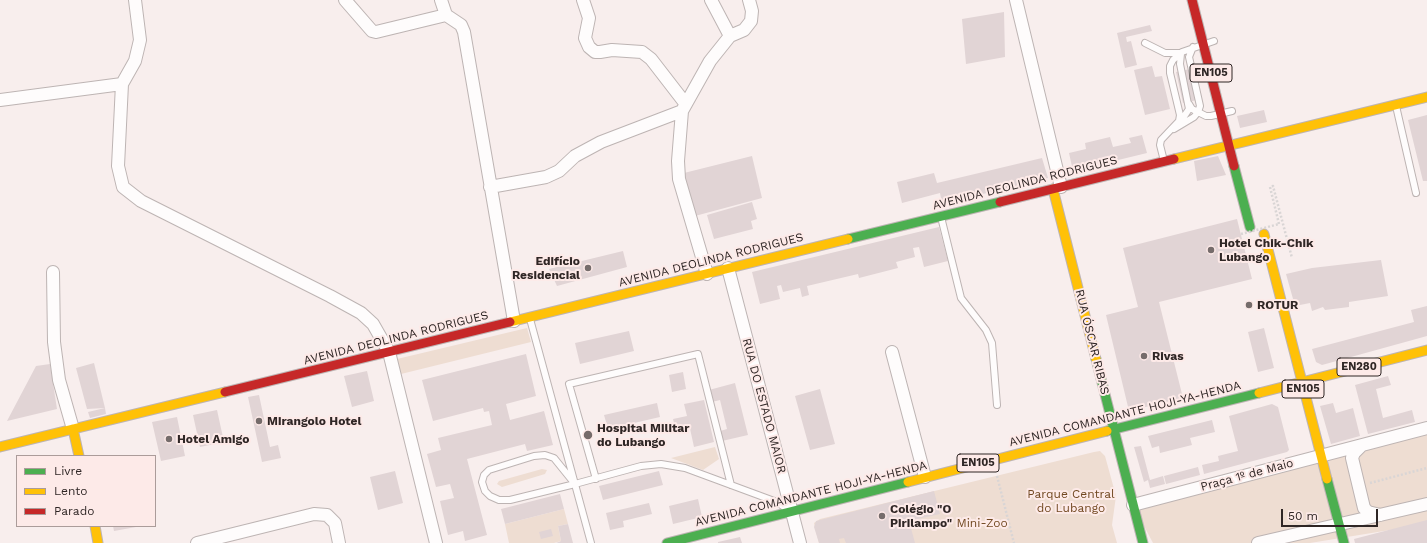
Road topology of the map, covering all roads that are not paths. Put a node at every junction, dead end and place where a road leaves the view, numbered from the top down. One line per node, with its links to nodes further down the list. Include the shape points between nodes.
1 (135, 0): 16 (street, via 140,40 135,61)
2 (345, 0): 9 (street, via 372,31 376,32)
3 (441, 0): 9 (street)
4 (583, 0): 21 (street, via 589,18 585,38 589,47 595,52 642,52 651,58)
5 (711, 0): 10 (street)
6 (749, 0): 10 (street, via 751,21 744,30)
7 (1016, 0): 30 (street, RUA ÓSCAR RIBAS)
8 (1192, 0): 13 (street, EN105)
9 (446, 14): 29 (street, via 461,25 464,32)
10 (730, 36): 21 (street, via 710,61)
11 (1214, 41): 13 (lane)
12 (1145, 43): 15 (lane, via 1165,53)
13 (1203, 44): 14 (lane); 24 (street, EN105)
14 (1193, 47): 15 (lane); 23 (lane, via 1189,58 1200,106)
15 (1182, 52): 19 (lane, via 1179,58); 26 (lane, via 1170,66 1180,114 1179,121)
16 (122, 84): 18 (street); 41 (street, via 118,166 123,187 141,201 361,313 373,324)
17 (1427, 97): 20 (street, AVENIDA DEOLINDA RODRIGUES)
18 (0, 100)
19 (1189, 104): 23 (lane); 25 (lane, via 1186,116)
20 (1396, 104): 27 (street, AVENIDA DEOLINDA RODRIGUES); 31 (lane)
21 (684, 107): 29 (street, via 601,142 546,176); 37 (street, via 678,161 679,179)
22 (1232, 111): 24 (lane)
23 (1198, 112): 24 (lane, via 1212,116); 25 (lane)
24 (1221, 114): 27 (street, EN105)
25 (1176, 127): 26 (lane)
26 (1165, 135): 28 (lane, via 1160,145)
27 (1229, 145): 28 (street, AVENIDA DEOLINDA RODRIGUES); 33 (street, EN105)
28 (1164, 162): 30 (street, AVENIDA DEOLINDA RODRIGUES)
29 (490, 187): 39 (street)
30 (1057, 188): 32 (street, AVENIDA DEOLINDA RODRIGUES); 48 (street, RUA ÓSCAR RIBAS)
31 (1416, 193)
32 (941, 216): 35 (street, AVENIDA DEOLINDA RODRIGUES); 45 (lane, via 961,298 986,330 992,343)
33 (1250, 227)
34 (1264, 234): 43 (street, EN105)
35 (728, 268): 37 (street, AVENIDA DEOLINDA RODRIGUES); 59 (street, RUA DO ESTADO MAIOR)
36 (53, 272): 47 (street, via 54,342 58,380)
37 (707, 274): 38 (street, AVENIDA DEOLINDA RODRIGUES)
38 (530, 317): 39 (street, AVENIDA DEOLINDA RODRIGUES); 55 (lane)
39 (514, 321): 41 (street, AVENIDA DEOLINDA RODRIGUES)
40 (1427, 350): 43 (street, AVENIDA COMANDANTE HOJI-YA-HENDA / EN280)
41 (389, 352): 47 (street, AVENIDA DEOLINDA RODRIGUES); 66 (street)
42 (892, 352): 53 (street)
43 (1301, 382): 44 (street, AVENIDA COMANDANTE HOJI-YA-HENDA / EN280); 52 (street, EN105)
44 (1291, 385): 48 (street, AVENIDA COMANDANTE HOJI-YA-HENDA / EN105)
45 (997, 405)
46 (1427, 428): 49 (street, Praça 1º de Maio)
47 (73, 429): 50 (street, AVENIDA DEOLINDA RODRIGUES); 51 (street)
48 (1113, 430): 53 (street, AVENIDA COMANDANTE HOJI-YA-HENDA / EN105); 58 (street, RUA ÓSCAR RIBAS)
49 (1361, 446): 52 (street, Praça 1º de Maio); 60 (street, via 1352,458 1364,508 1373,515)
50 (0, 447)
51 (79, 455)
52 (1313, 458): 58 (street, Praça 1º de Maio); 61 (street, EN105)
53 (924, 477): 59 (street, AVENIDA COMANDANTE HOJI-YA-HENDA / EN105)
54 (596, 478): 55 (lane); 56 (lane, via 641,466 660,464 685,468); 56 (lane, via 569,384 698,354)
55 (575, 484): 55 (lane, via 554,458 545,455 489,470 482,482 485,491 499,500 510,500); 67 (lane)
56 (731, 485): 59 (lane, via 777,502)
57 (1427, 504): 60 (street)
58 (1133, 505): 70 (street, RUA ÓSCAR RIBAS)
59 (792, 512): 68 (street, AVENIDA COMANDANTE HOJI-YA-HENDA / EN105); 69 (street, RUA DO ESTADO MAIOR)
60 (1385, 515): 61 (street)
61 (1339, 524): 71 (street); 72 (street, EN105)
62 (95, 527): 63 (street)
63 (98, 543)
64 (197, 543): 65 (street, via 314,514 327,515 334,523)
65 (339, 543)
66 (436, 543)
67 (592, 543)
68 (667, 543)
69 (800, 543)
70 (1142, 543)
71 (1258, 543)
72 (1344, 543)

